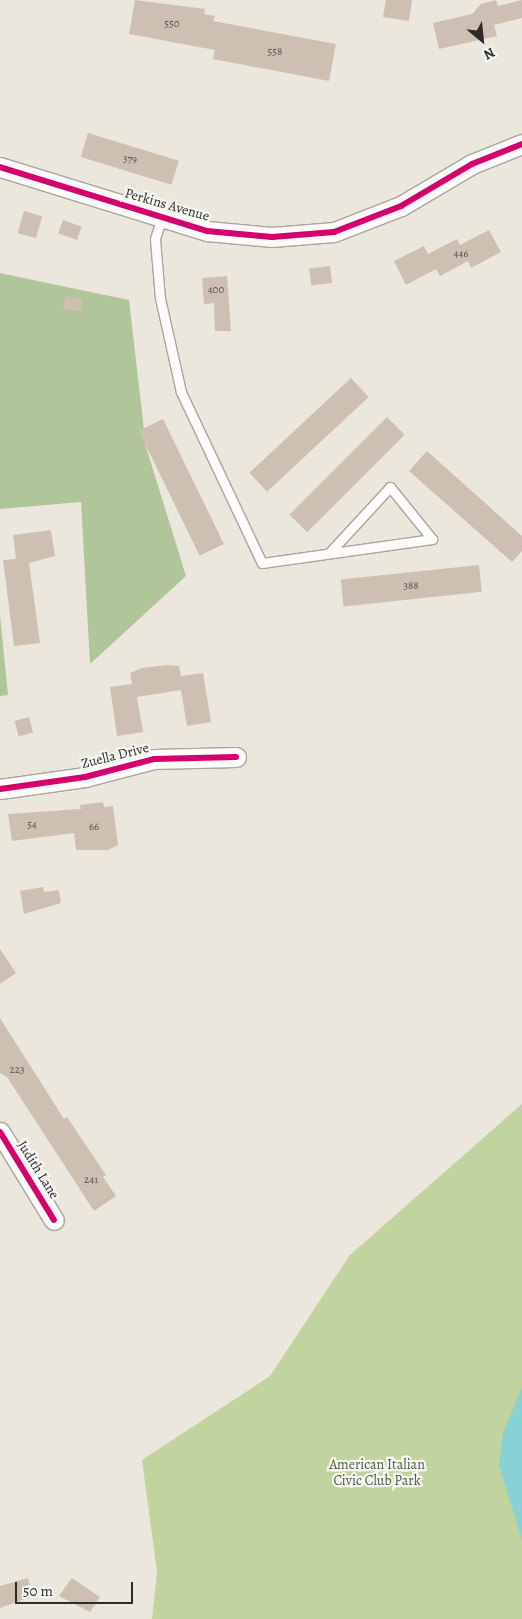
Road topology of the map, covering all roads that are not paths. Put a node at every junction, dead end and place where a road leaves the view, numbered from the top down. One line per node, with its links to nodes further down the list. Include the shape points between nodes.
1 (522, 144): 3 (street, Perkins Avenue, via 472,164 401,206 334,232 272,237 207,231)
2 (0, 168): 3 (street, Perkins Avenue)
3 (162, 217): 4 (lane, via 156,239 160,298 181,392 262,563)
4 (328, 553): 4 (lane, via 385,545 432,539 390,487)
5 (236, 757): 6 (street, Zuella Drive, via 154,759 85,777)
6 (0, 789)
7 (0, 1132): 8 (street, Judith Lane)
8 (54, 1220)

